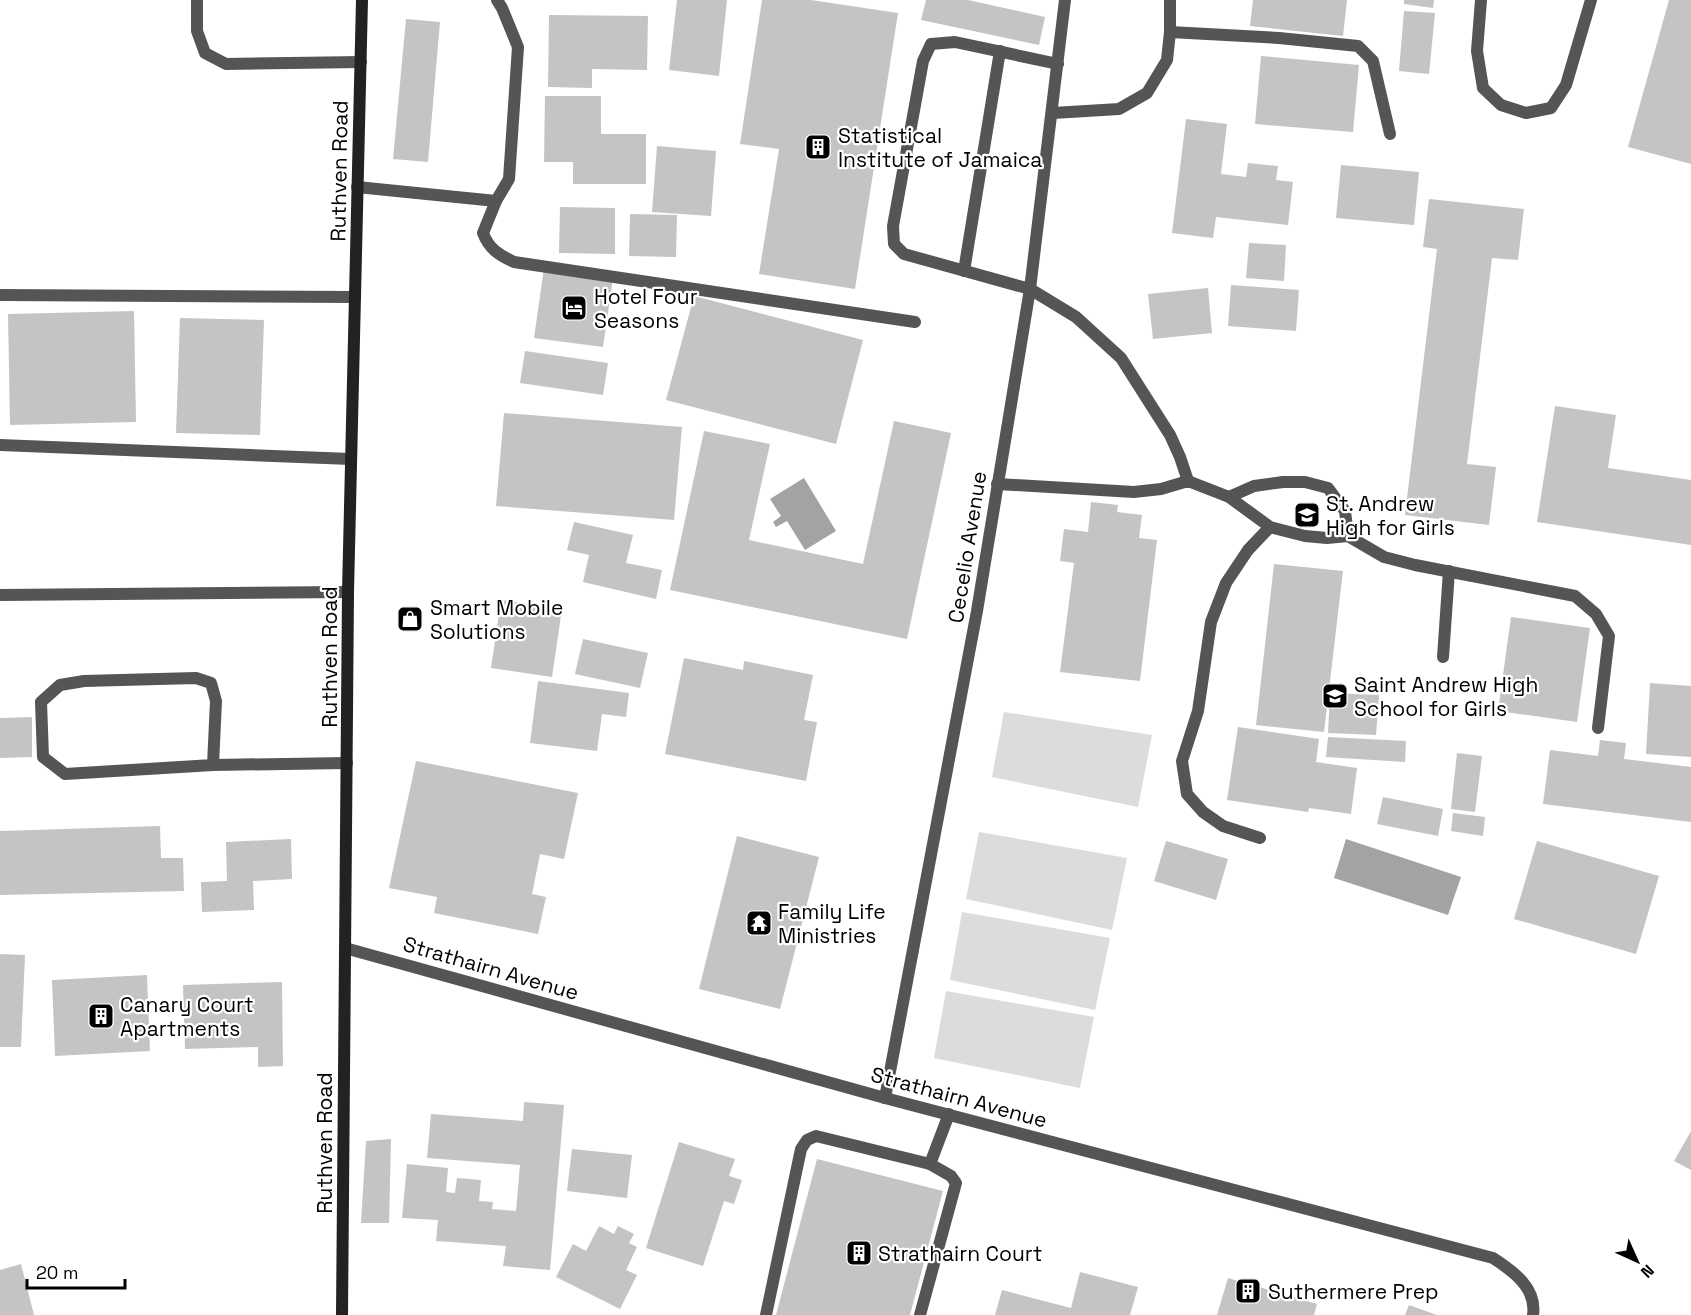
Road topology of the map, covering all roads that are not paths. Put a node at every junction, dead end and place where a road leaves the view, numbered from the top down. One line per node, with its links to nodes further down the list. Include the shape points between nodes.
1 (197, 0): 10 (street, via 197,31 205,53 226,64)
2 (362, 0): 10 (street, Ruthven Road)
3 (496, 0): 15 (street, via 518,47 509,179)
4 (1065, 0): 11 (street, Cecelio Avenue)
5 (1170, 0): 8 (street)
6 (1481, 0): 7 (street, via 1477,51 1484,88 1501,105 1526,113 1551,108 1566,84)
7 (1591, 0)
8 (1170, 32): 12 (street, via 1167,60 1147,93 1119,109); 13 (street, via 1358,46 1373,61)
9 (1000, 51): 11 (street); 16 (street); 16 (street, via 955,42 931,44 922,61 893,226 894,244 904,254)
10 (361, 62): 14 (street, Ruthven Road)
11 (1058, 64): 12 (street, Cecelio Avenue)
12 (1053, 113): 17 (street, Cecelio Avenue)
13 (1390, 134)
14 (357, 187): 15 (street); 19 (street, Ruthven Road)
15 (496, 201): 20 (street, via 483,233 487,244 514,262)
16 (964, 271): 17 (street)
17 (1030, 289): 23 (street, via 1076,317 1121,358 1170,435); 24 (street, Cecelio Avenue)
18 (0, 295): 19 (street)
19 (355, 297): 22 (street, Ruthven Road)
20 (915, 322)
21 (0, 445): 22 (street)
22 (351, 459): 29 (street, Ruthven Road)
23 (1188, 481): 24 (street, via 1134,492); 25 (street)
24 (997, 484): 37 (street, Cecelio Avenue, via 975,622)
25 (1229, 497): 26 (street); 27 (street, via 1254,486 1283,482 1328,488 1345,511)
26 (1270, 527): 27 (street, via 1305,536); 35 (street, via 1248,550 1226,583 1211,622 1198,711 1182,761 1187,794 1203,812 1223,826)
27 (1348, 536): 28 (street, via 1384,557)
28 (1449, 571): 31 (street); 32 (street, via 1575,596 1596,614 1609,636)
29 (348, 592): 30 (street); 33 (street, Ruthven Road)
30 (0, 595)
31 (1443, 657)
32 (1598, 728)
33 (347, 763): 34 (street); 36 (street, Ruthven Road)
34 (213, 765): 34 (street, via 216,701 211,683 196,678 84,681 60,685 41,702 43,757 66,774)
35 (1260, 838)
36 (345, 948): 37 (street, Strathairn Avenue); 40 (street, Ruthven Road)
37 (885, 1098): 38 (street, Strathairn Avenue)
38 (949, 1114): 39 (street); 43 (street, Strathairn Avenue, via 1493,1258 1527,1286)
39 (930, 1164): 41 (street, via 816,1136 807,1140 801,1149); 42 (street, via 956,1183)
40 (342, 1315)
41 (766, 1315)
42 (920, 1315)
43 (1533, 1315)

